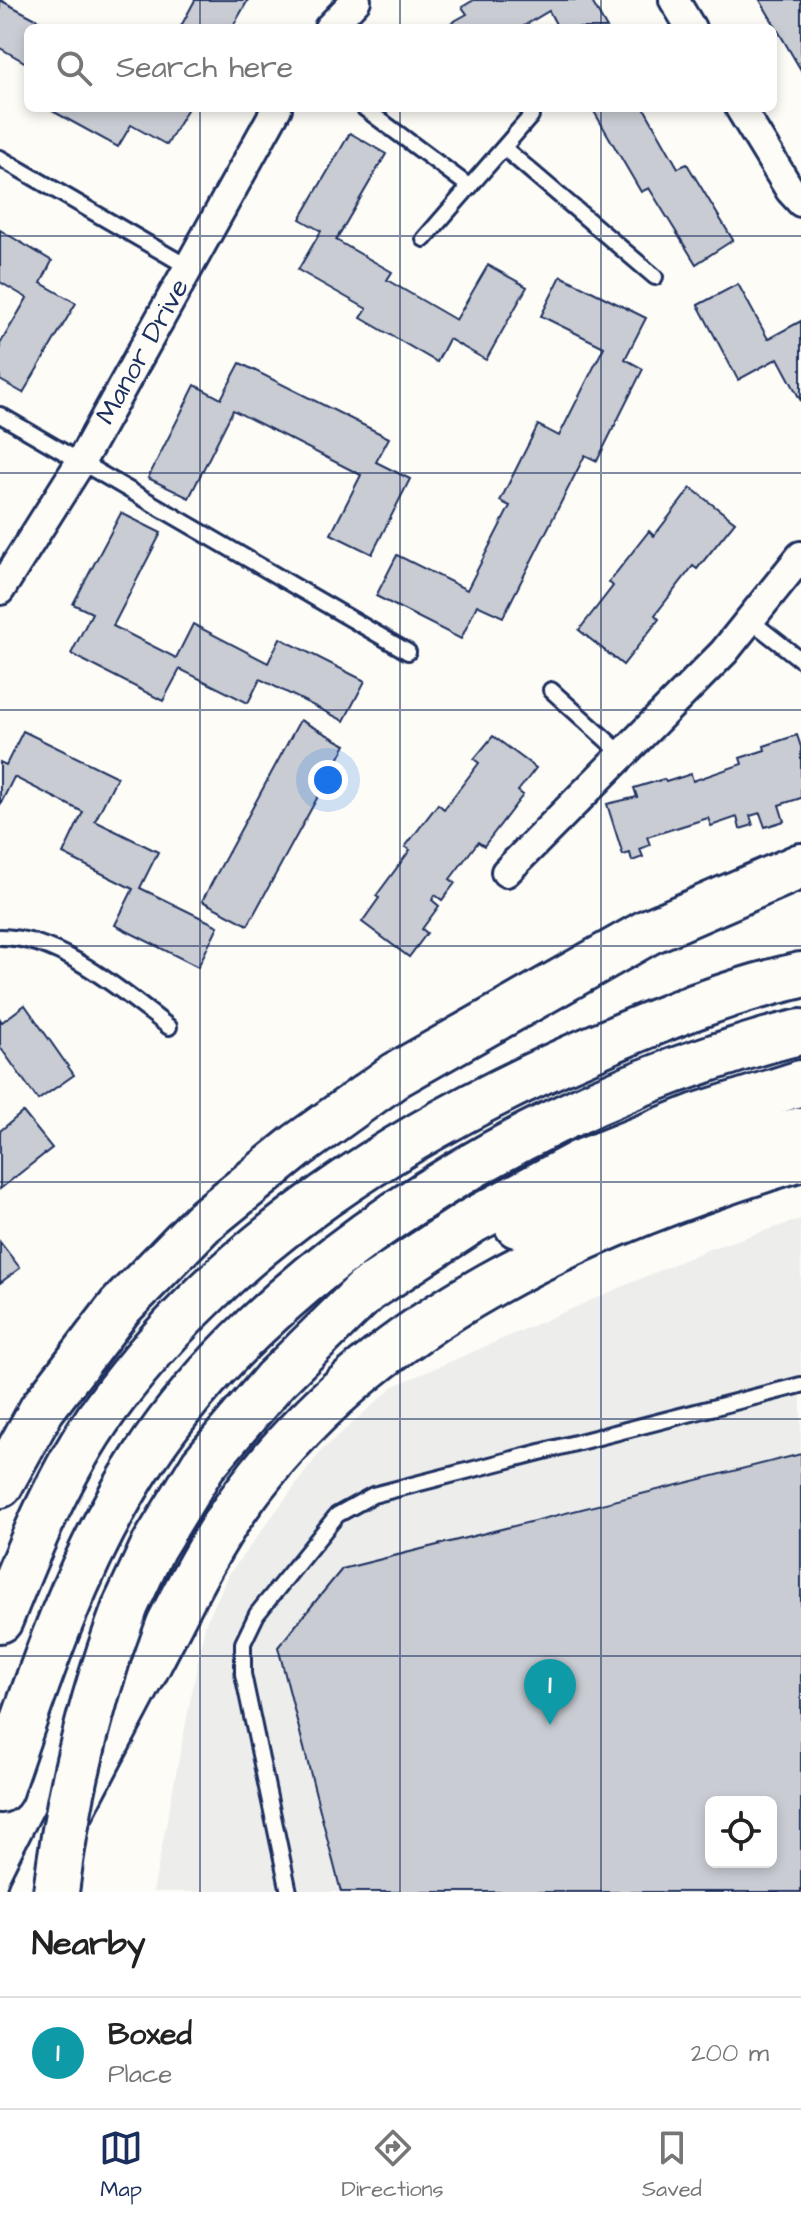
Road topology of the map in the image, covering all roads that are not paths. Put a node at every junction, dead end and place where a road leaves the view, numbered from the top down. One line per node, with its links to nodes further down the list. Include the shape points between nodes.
1 (674, 0): 4 (street)
2 (347, 2): 3 (street)
3 (332, 24)
4 (689, 24)
5 (275, 112): 14 (street, Manor Drive)
6 (369, 112): 11 (lane)
7 (742, 112): 12 (street)
8 (531, 116): 9 (lane)
9 (504, 148): 11 (lane); 15 (lane)
10 (0, 158): 14 (lane)
11 (470, 187): 13 (lane)
12 (801, 202)
13 (424, 239)
14 (190, 268): 17 (street, Manor Drive)
15 (655, 277)
16 (0, 415): 17 (lane)
17 (80, 463): 19 (street, Manor Drive); 21 (lane)
18 (801, 556): 20 (street)
19 (0, 590)
20 (750, 620): 22 (lane); 24 (street)
21 (408, 652)
22 (801, 660)
23 (551, 690): 24 (lane)
24 (623, 755): 26 (street)
25 (801, 866): 30 (highway, via 648,932)
26 (506, 872)
27 (801, 893): 30 (highway)
28 (0, 937): 31 (lane, via 53,949 115,985)
29 (801, 975): 39 (highway, via 638,1029 496,1093 364,1169 250,1251 159,1341 104,1411 61,1482)
30 (557, 984): 38 (highway, via 396,1075 202,1223 79,1357 42,1409)
31 (169, 1027)
32 (801, 1032): 40 (highway, via 648,1080 501,1150 379,1227 259,1325 168,1425 109,1515 61,1618)
33 (801, 1083): 36 (highway, via 644,1136 511,1199 367,1290)
34 (801, 1130): 36 (highway, via 656,1169 525,1221 422,1274)
35 (801, 1158): 41 (highway, via 653,1208 556,1250 440,1315 318,1411 257,1480 209,1551)
36 (297, 1359): 42 (highway, bridge, via 203,1465 153,1547 126,1605 82,1743)
37 (801, 1385): 43 (lane, via 373,1495 337,1515 257,1614 242,1654)
38 (0, 1485)
39 (0, 1620)
40 (0, 1790)
41 (30, 1892)
42 (56, 1892)
43 (289, 1892)

